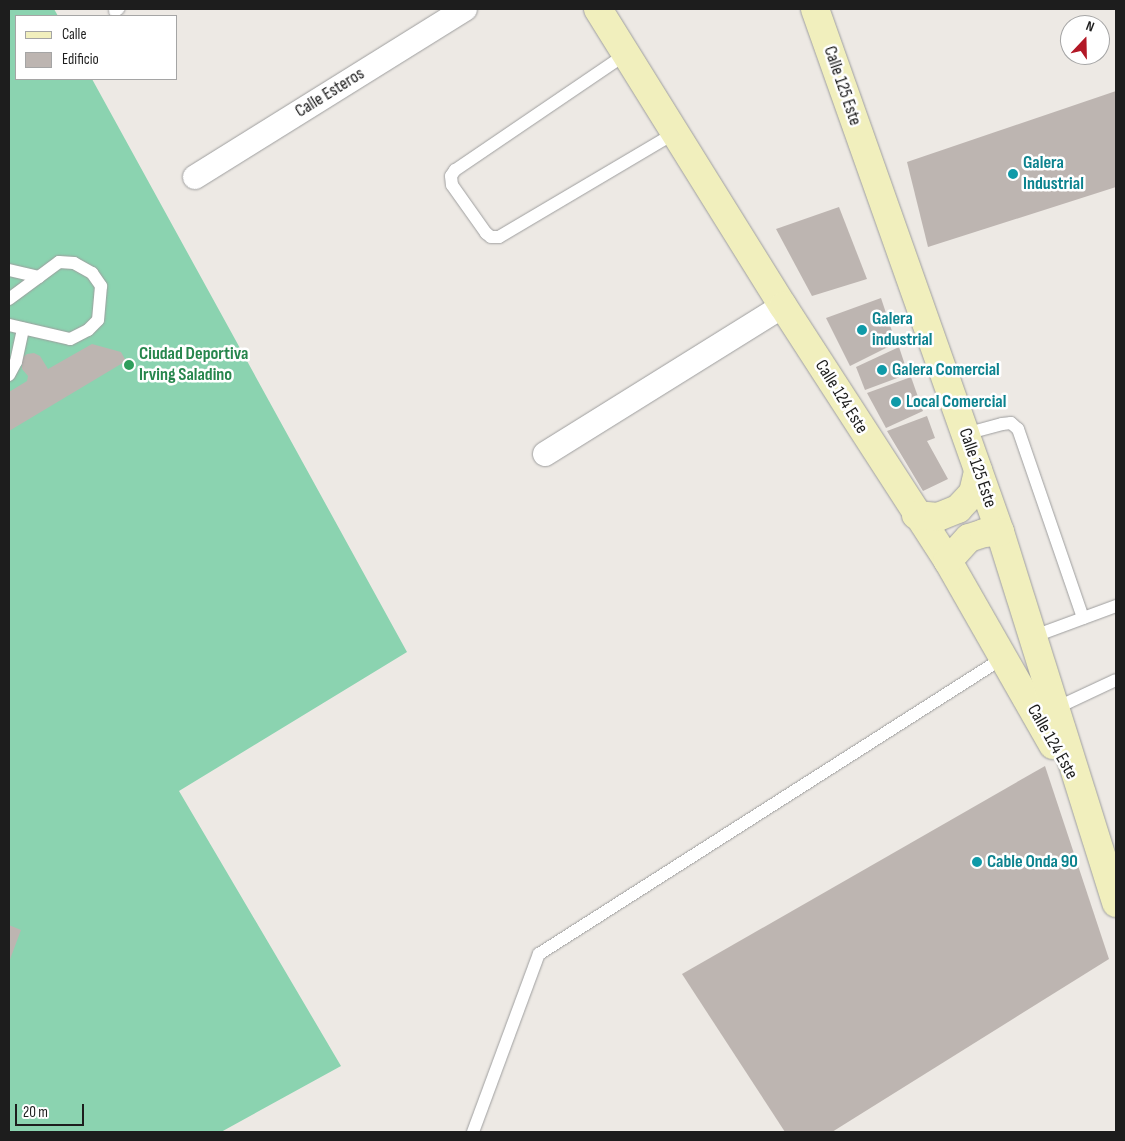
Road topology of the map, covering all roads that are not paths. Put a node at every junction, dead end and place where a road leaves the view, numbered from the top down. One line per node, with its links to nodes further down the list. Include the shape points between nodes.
1 (465, 9): 6 (street, Calle Esteros)
2 (598, 9): 4 (main road, Calle 124 Este)
3 (815, 9): 14 (main road, Calle 125 Este)
4 (626, 54): 5 (main road, Calle 124 Este); 5 (lane, via 456,170 451,176 452,185 486,233 499,237)
5 (675, 133): 10 (main road, Calle 124 Este)
6 (195, 177)
7 (9, 270): 8 (lane)
8 (40, 277): 9 (lane); 12 (lane, via 59,262 74,263 92,273 101,286 98,320 88,330 70,339)
9 (9, 299)
10 (783, 306): 15 (street); 17 (main road, Calle 124 Este)
11 (9, 325): 12 (lane)
12 (23, 329): 13 (lane, via 16,362)
13 (9, 375)
14 (965, 434): 16 (main road, Calle 125 Este); 21 (lane, via 1011,423 1018,429)
15 (545, 454)
16 (978, 471): 17 (main road, via 973,493 958,509 938,517); 18 (main road, Calle 125 Este)
17 (916, 515): 19 (main road, Calle 124 Este)
18 (1000, 532): 19 (main road, via 984,532 969,538); 22 (main road, Calle 125 Este)
19 (948, 561): 23 (main road, Calle 124 Este)
20 (1116, 606): 21 (lane)
21 (1083, 618): 22 (lane)
22 (1032, 637): 25 (main road, Calle 125 Este)
23 (1004, 658): 26 (main road, Calle 124 Este); 28 (lane, via 540,954)
24 (1116, 680): 25 (lane)
25 (1054, 709): 26 (main road, Calle 125 Este)
26 (1078, 788): 27 (main road, Calle 125 Este)
27 (1116, 903)
28 (473, 1132)

